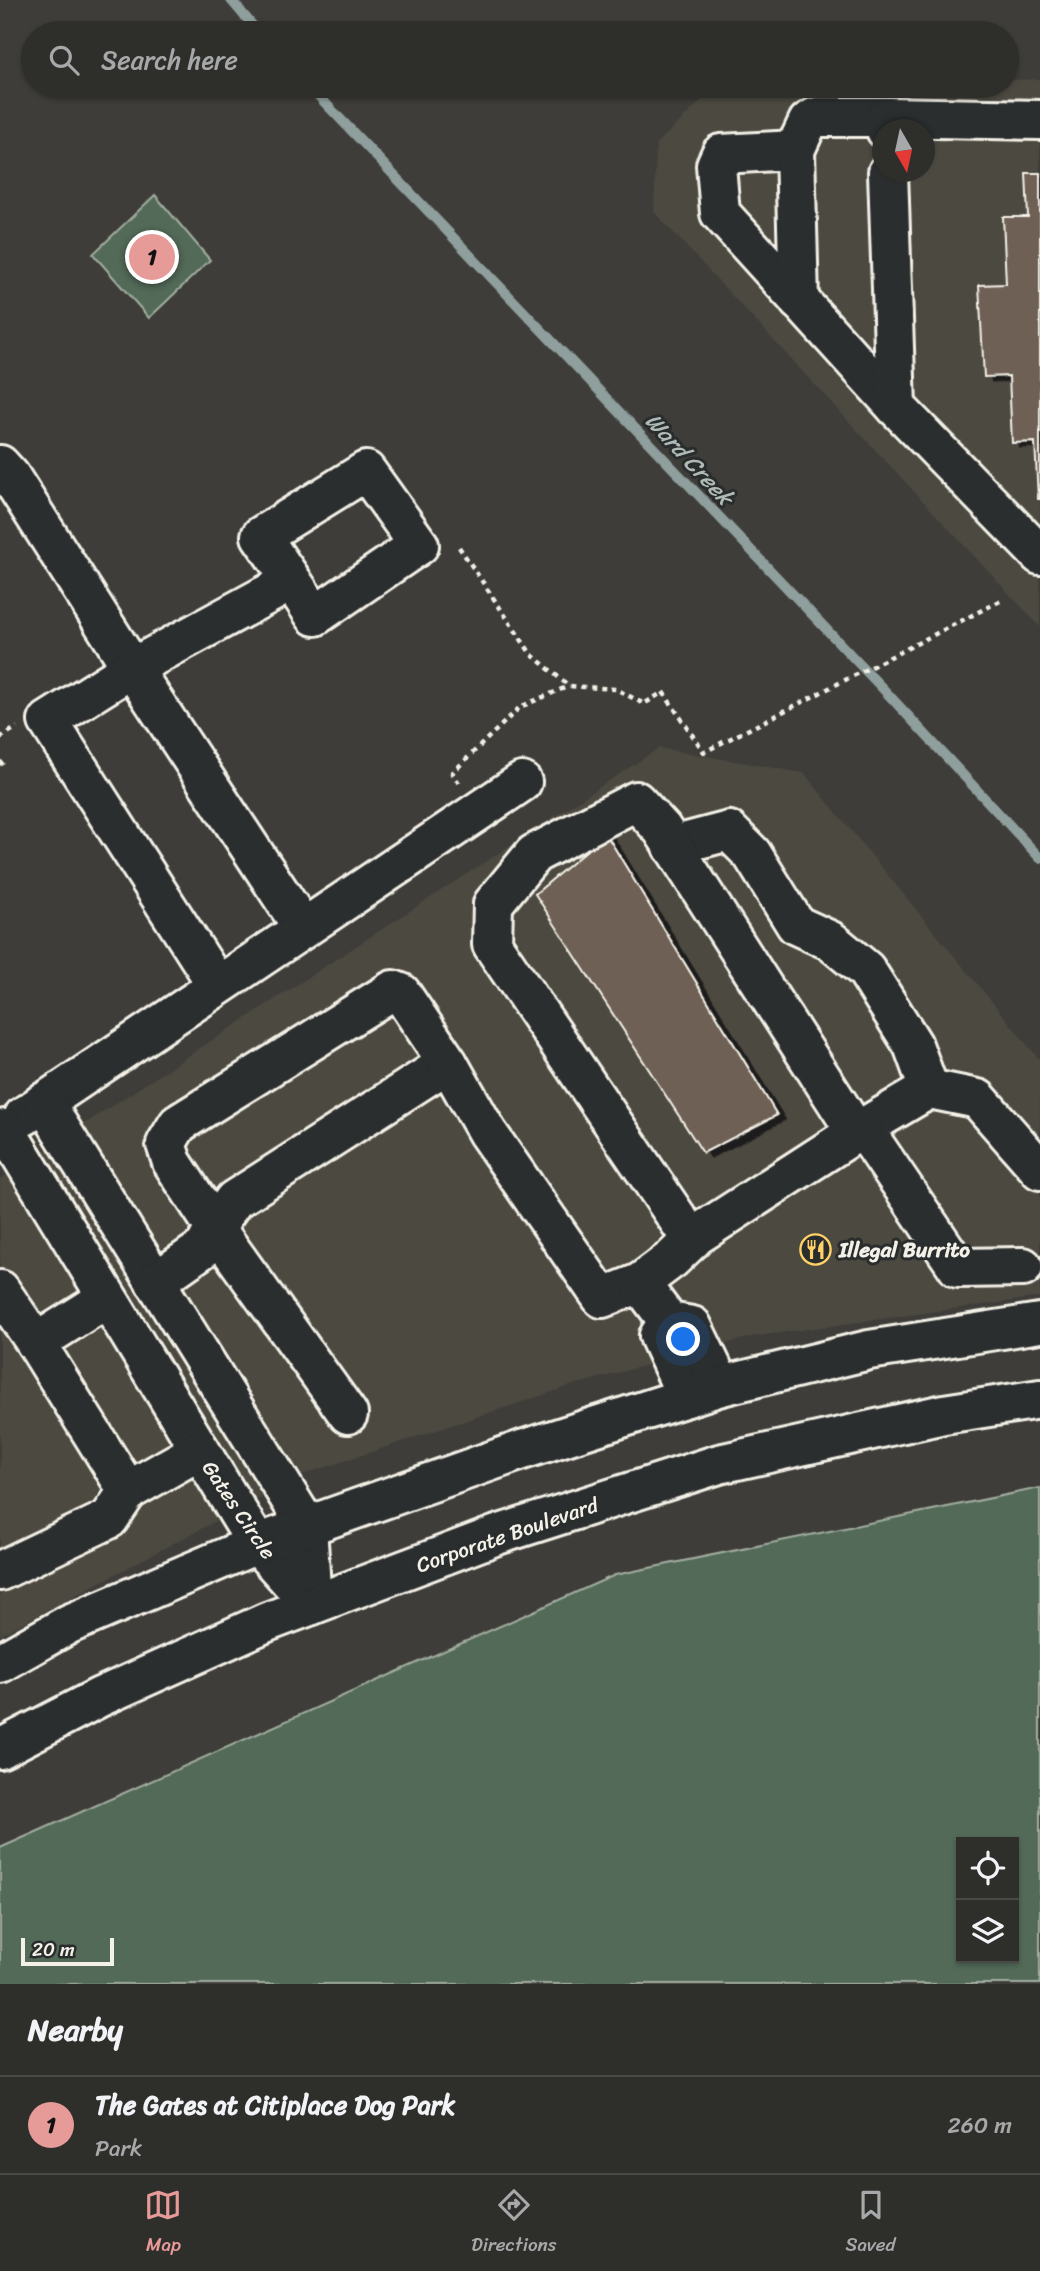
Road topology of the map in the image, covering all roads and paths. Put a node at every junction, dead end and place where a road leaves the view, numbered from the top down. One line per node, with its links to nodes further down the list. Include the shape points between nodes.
1 (1040, 120): 3 (street)
2 (872, 122): 4 (street, via 816,117 808,122)
3 (935, 122)
4 (795, 150): 6 (street); 6 (street, via 721,154 716,165 720,214)
5 (888, 182): 7 (street)
6 (800, 301): 7 (street)
7 (896, 407): 10 (street)
8 (0, 465): 13 (street)
9 (459, 547): 14 (path, via 531,654)
10 (1040, 555)
11 (292, 581): 13 (street)
12 (1002, 600): 14 (path, via 704,752 663,692 644,704 616,689)
13 (132, 668): 20 (street); 21 (street, via 48,721)
14 (569, 686): 18 (path, via 520,707 452,773)
15 (0, 761): 16 (path)
16 (5, 768)
17 (522, 782): 18 (street)
18 (479, 811): 20 (street)
19 (672, 846): 23 (street, via 729,831 752,855 796,925 831,941 866,970 913,1045); 25 (street); 29 (street, via 636,801 534,854 494,904 492,944)
20 (303, 928): 21 (street)
21 (218, 985): 24 (street)
22 (448, 1063): 28 (street, via 234,1200); 28 (street, via 401,993 393,990 178,1124 166,1144 172,1162); 32 (street, via 487,1132 602,1298)
23 (929, 1089): 25 (street); 27 (street, via 978,1099)
24 (44, 1102): 26 (street); 31 (street, Gates Circle)
25 (859, 1130): 29 (street); 30 (street, via 958,1268)
26 (3, 1131): 34 (street, Gates Circle)
27 (1040, 1170)
28 (215, 1228): 31 (street, via 205,1247); 39 (street)
29 (692, 1240): 32 (street)
30 (1023, 1267)
31 (155, 1282): 42 (street, Gates Circle)
32 (640, 1283): 37 (street, via 669,1322 692,1326)
33 (0, 1290): 36 (street)
34 (107, 1298): 36 (street); 40 (street, Gates Circle)
35 (1040, 1323): 37 (street, via 869,1350)
36 (36, 1343): 41 (street)
37 (704, 1391): 42 (street)
38 (1040, 1399): 45 (street, Corporate Boulevard, via 719,1464 497,1535)
39 (348, 1414)
40 (200, 1450): 41 (street); 43 (street, Gates Circle)
41 (128, 1491): 44 (street, via 109,1519)
42 (307, 1526): 43 (street); 45 (street, Gates Circle)
43 (257, 1544): 45 (street, Gates Circle); 46 (street, via 69,1624)
44 (0, 1571)
45 (312, 1605): 47 (street, Corporate Boulevard, via 100,1697)
46 (0, 1664)
47 (0, 1749)

